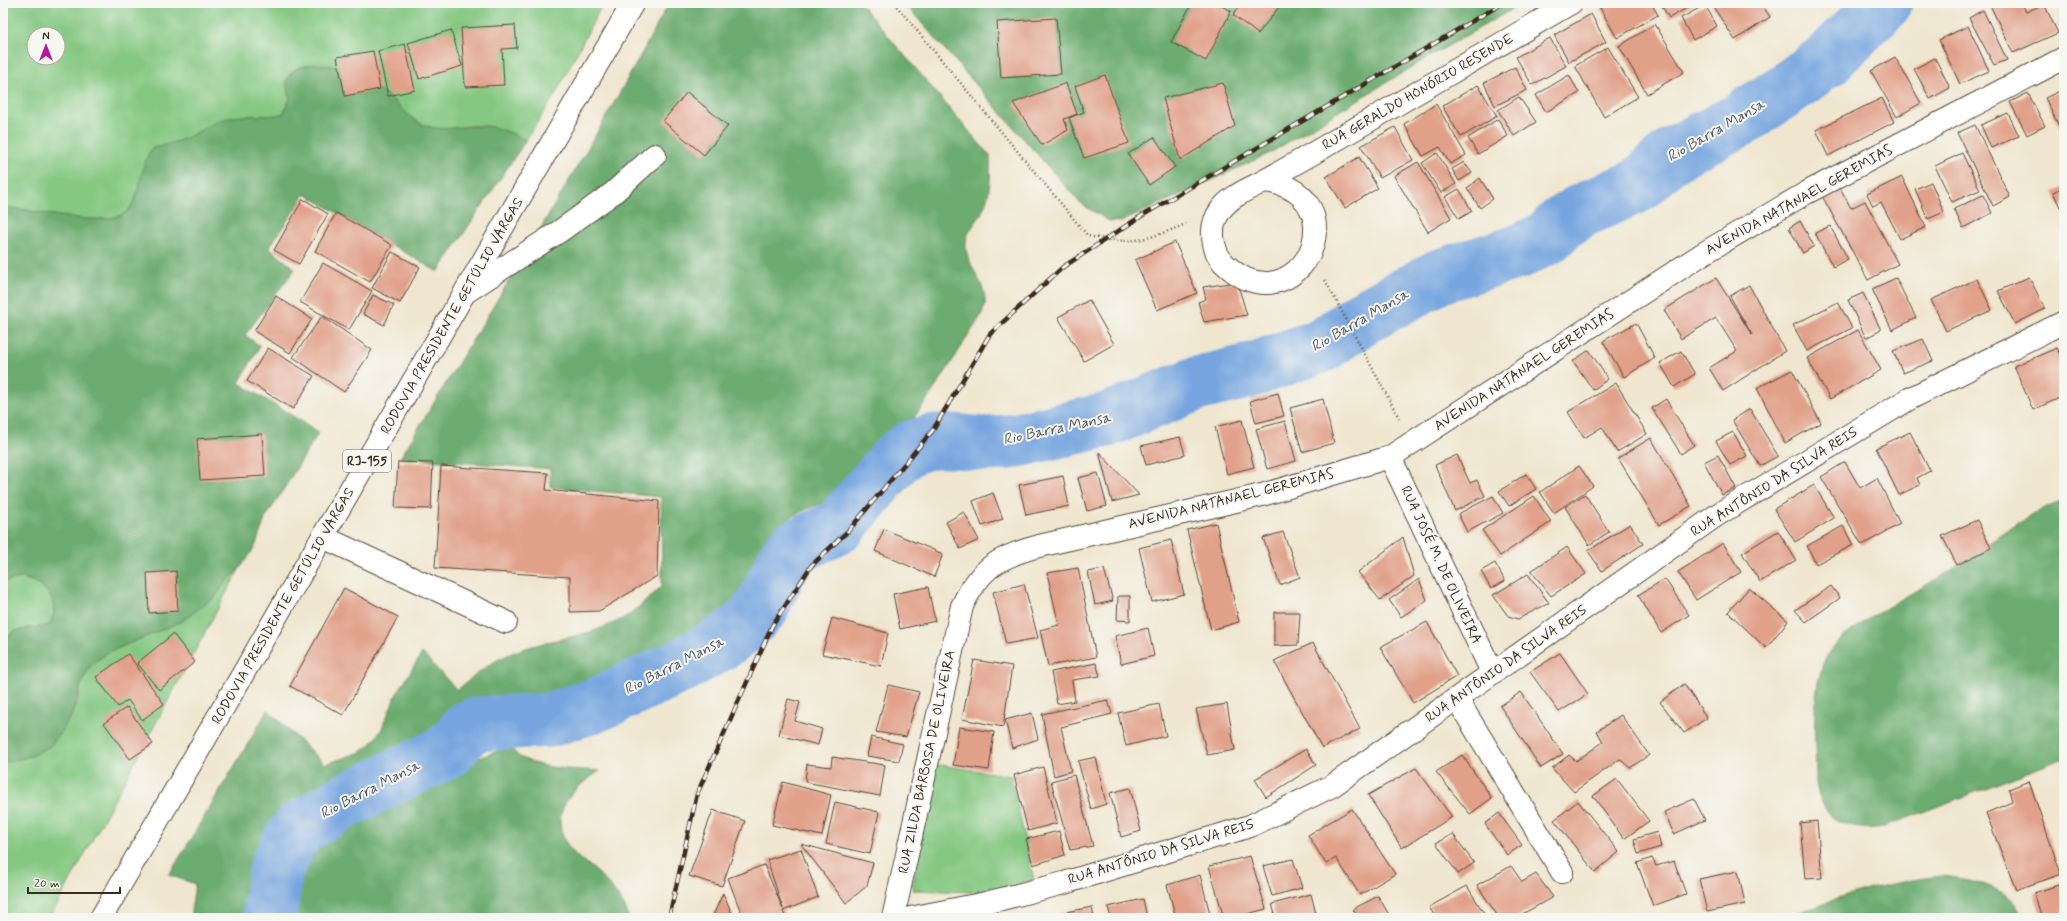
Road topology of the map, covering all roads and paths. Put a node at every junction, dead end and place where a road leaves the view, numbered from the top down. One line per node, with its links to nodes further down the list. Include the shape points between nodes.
1 (633, 3): 9 (street, RODOVIA PRESIDENTE GETÚLIO VARGAS / RJ-155)
2 (894, 3): 7 (path, via 1088,236 1136,241 1158,236)
3 (1571, 3): 6 (street, RUA GERALDO HONÓRIO RESENDE)
4 (2064, 58): 12 (street, AVENIDA NATANAEL GEREMIAS, via 1806,193 1704,253)
5 (655, 155): 9 (street, via 613,193)
6 (1265, 180): 7 (street, RUA GERALDO HONÓRIO RESENDE, via 1238,194); 7 (street, via 1283,184 1298,193 1309,206 1315,222 1315,239 1310,255 1300,269 1286,279 1269,283 1252,282 1236,275 1224,264 1217,255 1213,241)
7 (1219, 211)
8 (1328, 285): 11 (path)
9 (466, 292): 13 (street, RODOVIA PRESIDENTE GETÚLIO VARGAS / RJ-155)
10 (2064, 322): 16 (street, RUA ANTÔNIO DA SILVA REIS, via 1909,399 1717,515)
11 (1396, 413)
12 (1390, 457): 14 (street, AVENIDA NATANAEL GEREMIAS, via 1262,494 1016,552 984,572 972,585); 16 (street, RUA JOSÉ M. DE OLIVEIRA)
13 (323, 537): 15 (street); 19 (street, RODOVIA PRESIDENTE GETÚLIO VARGAS / RJ-155)
14 (962, 606): 20 (street, RUA ZILDA BARBOSA DE OLIVEIRA)
15 (506, 622)
16 (1492, 672): 17 (street, RUA ANTÔNIO DA SILVA REIS)
17 (1457, 699): 18 (street); 21 (street, RUA ANTÔNIO DA SILVA REIS, via 1332,786 1250,826 1064,883 986,903)
18 (1562, 872)
19 (101, 918)
20 (893, 918)
21 (910, 918)

